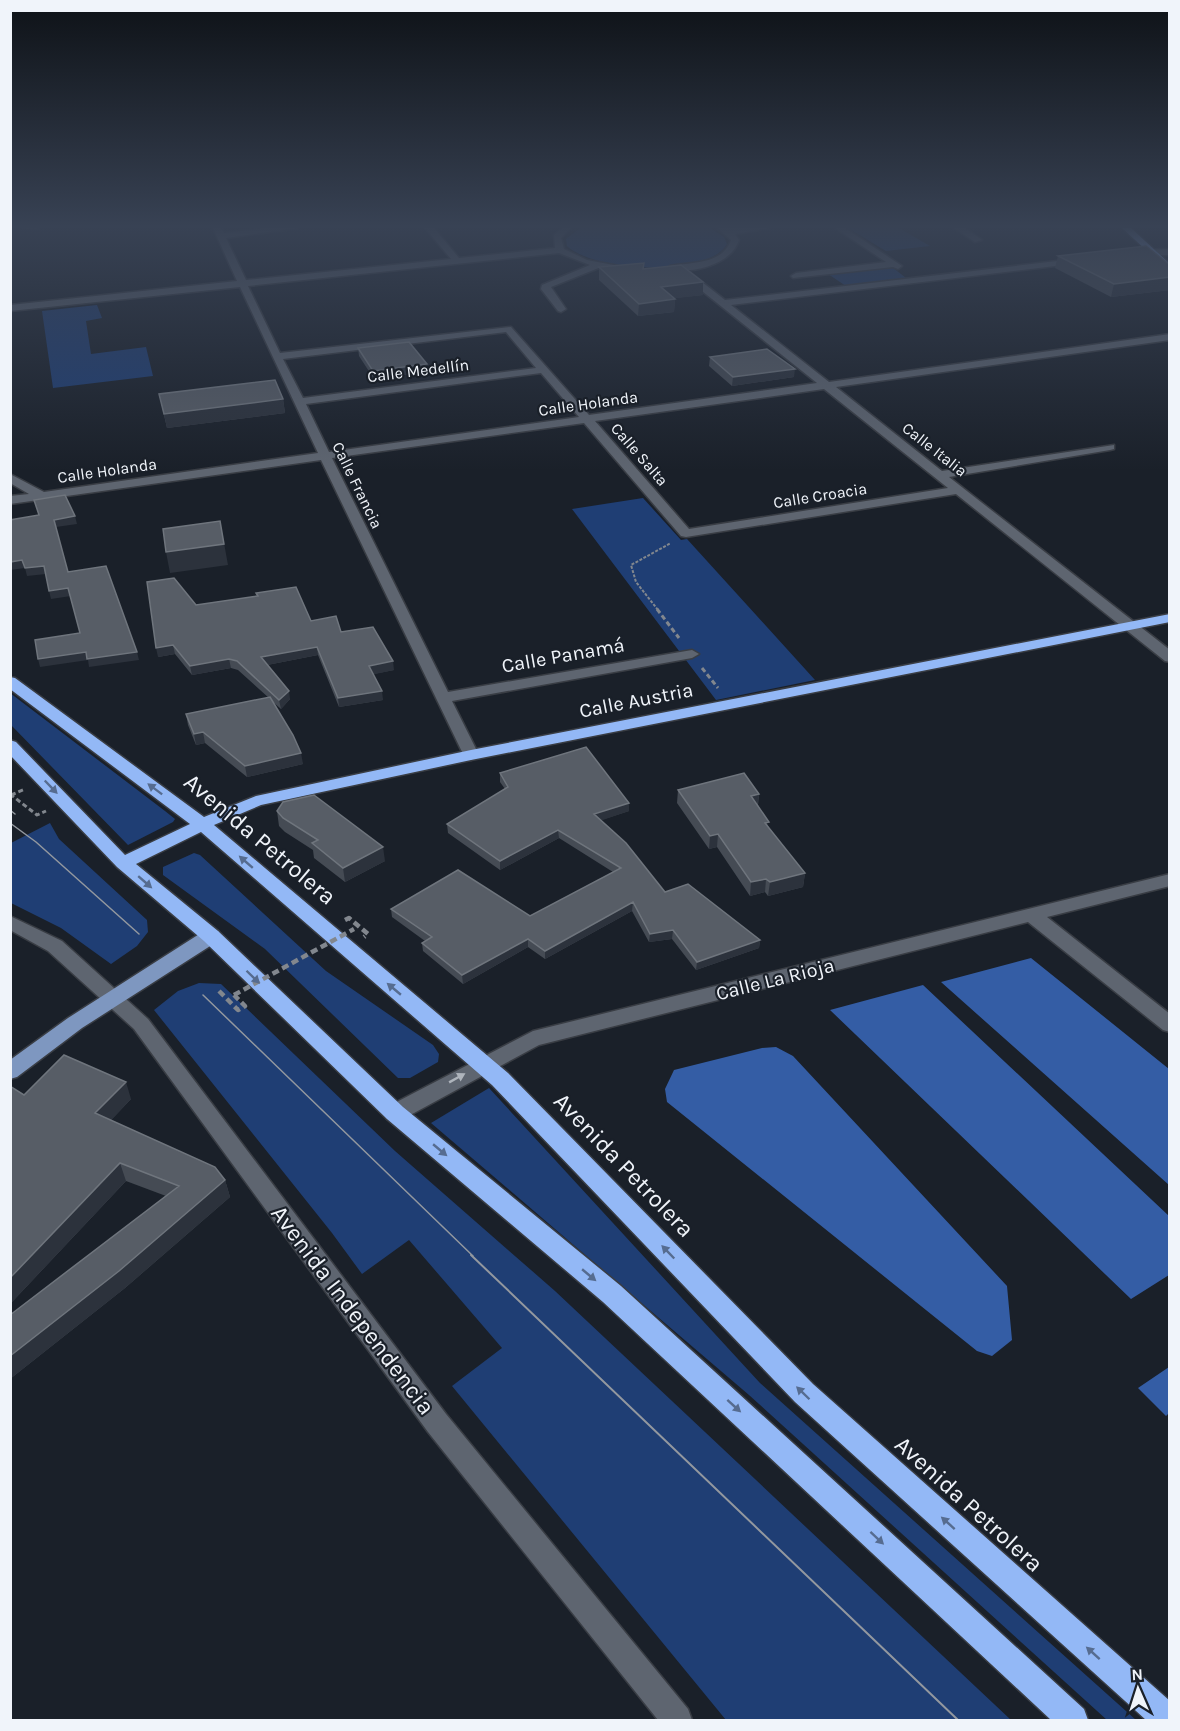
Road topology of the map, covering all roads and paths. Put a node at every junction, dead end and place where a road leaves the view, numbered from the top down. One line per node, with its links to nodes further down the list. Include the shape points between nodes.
1 (254, 309): 4 (street, Calle Francia)
2 (731, 309): 6 (street, Calle Italia)
3 (1170, 337): 6 (street, Calle Holanda)
4 (277, 357): 5 (street, Calle Salta, via 508,329); 7 (street, Calle Francia)
5 (542, 370): 7 (street, Calle Medellín); 8 (street, Calle Salta)
6 (827, 386): 8 (street, Calle Holanda); 11 (street, Calle Italia)
7 (298, 402): 10 (street, Calle Francia)
8 (587, 420): 10 (street, Calle Holanda); 16 (street, Calle Salta)
9 (1110, 447): 11 (street)
10 (327, 456): 14 (street, Calle Holanda); 22 (street, Calle Francia)
11 (938, 475): 13 (street, Calle Italia)
12 (10, 478): 14 (street)
13 (958, 490): 16 (street, Calle Croacia); 18 (street, Calle Italia)
14 (43, 496): 15 (street, Calle Holanda)
15 (10, 500)
16 (686, 533): 19 (path, via 631,566 636,582)
17 (1170, 618): 18 (highway, Calle Austria)
18 (1128, 626): 20 (street, Calle Italia); 23 (highway, Calle Austria)
19 (692, 654): 22 (street, Calle Panamá); 23 (path)
20 (1170, 658)
21 (10, 681): 29 (highway, Avenida Petrolera, one-way to 21)
22 (443, 698): 25 (street, Calle Francia)
23 (730, 704): 25 (highway, Calle Austria)
24 (10, 745): 30 (highway, one-way to 30)
25 (471, 755): 29 (highway, Calle Austria, via 256,801)
26 (25, 789): 27 (path)
27 (11, 794): 28 (path, via 37,815)
28 (46, 811)
29 (202, 824): 30 (highway, Calle Austria); 39 (highway, Avenida Petrolera, one-way to 29)
30 (123, 863): 35 (highway, one-way to 35)
31 (1170, 880): 32 (street, Calle La Rioja)
32 (1032, 915): 38 (street); 39 (street, Calle La Rioja, via 533,1039)
33 (10, 922): 37 (street, Avenida Independencia, via 55,946)
34 (354, 929): 36 (path, bridge, via 234,995 245,1005 238,1010)
35 (211, 936): 37 (main road); 41 (highway, one-way to 41)
36 (219, 991)
37 (113, 999): 40 (main road); 42 (street, Avenida Independencia, via 141,1024 437,1423)
38 (1170, 1025)
39 (483, 1064): 41 (street, Calle La Rioja, one-way to 39); 44 (highway, Avenida Petrolera, one-way to 39, via 804,1393)
40 (10, 1071)
41 (395, 1113): 43 (highway, one-way to 43, via 612,1294)
42 (677, 1720)
43 (1073, 1720)
44 (1168, 1720)

